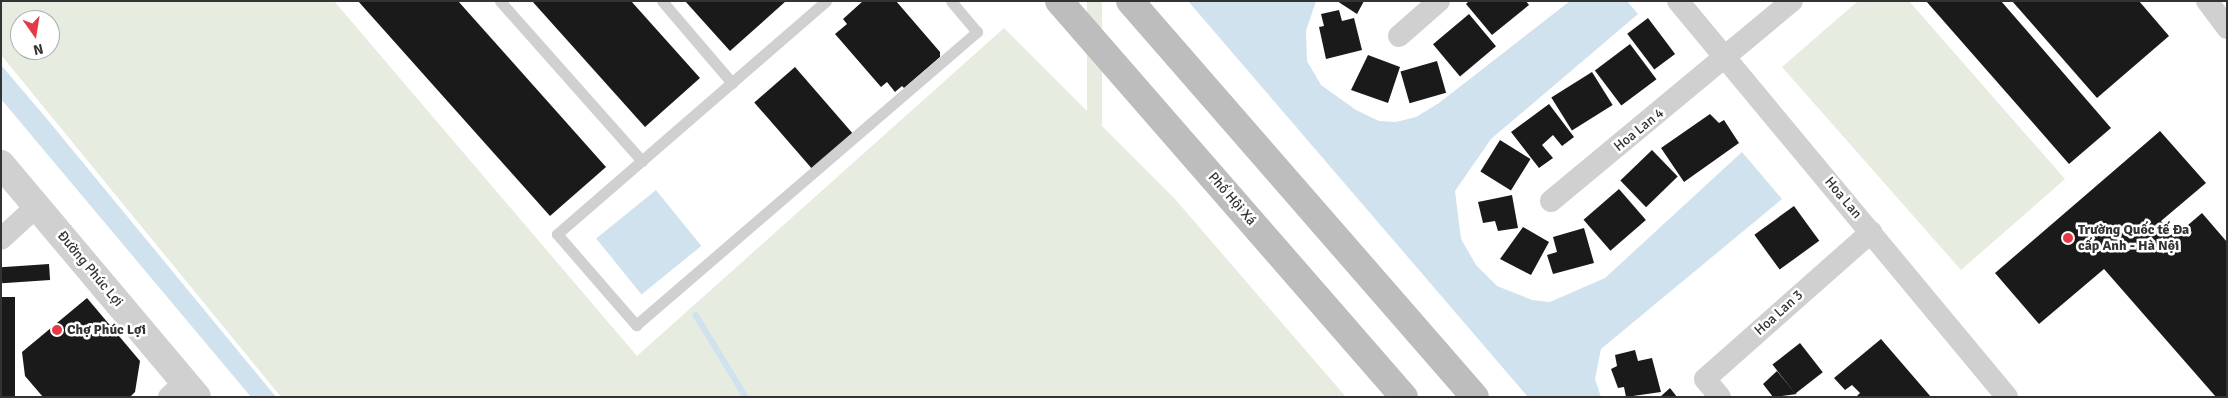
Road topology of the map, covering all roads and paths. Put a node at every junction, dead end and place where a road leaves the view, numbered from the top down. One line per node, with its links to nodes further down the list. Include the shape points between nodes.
1 (500, 1): 17 (lane)
2 (662, 1): 16 (lane)
3 (807, 1): 12 (lane)
4 (826, 1): 12 (lane)
5 (951, 1): 17 (lane, via 977,32 636,325 557,234)
6 (1059, 1): 24 (main road, Phố Hội Xá)
7 (1130, 1): 25 (main road)
8 (1439, 1): 14 (street)
9 (1678, 1): 15 (street, Hoa Lan)
10 (1792, 1): 15 (street, Hoa Lan 4)
11 (2207, 1): 13 (street)
12 (815, 11): 16 (lane)
13 (2227, 28)
14 (1399, 36)
15 (1728, 58): 19 (street, Hoa Lan 4); 21 (street, Hoa Lan)
16 (732, 83): 17 (lane)
17 (642, 161)
18 (1, 164): 20 (street, Đường Phúc Lợi)
19 (1551, 201)
20 (37, 206): 22 (street); 23 (street, Đường Phúc Lợi)
21 (1871, 232): 26 (street, Hoa Lan 3, via 1705,379); 27 (street, Hoa Lan)
22 (1, 239)
23 (184, 392)
24 (1404, 397)
25 (1475, 397)
26 (1720, 397)
27 (2007, 397)

